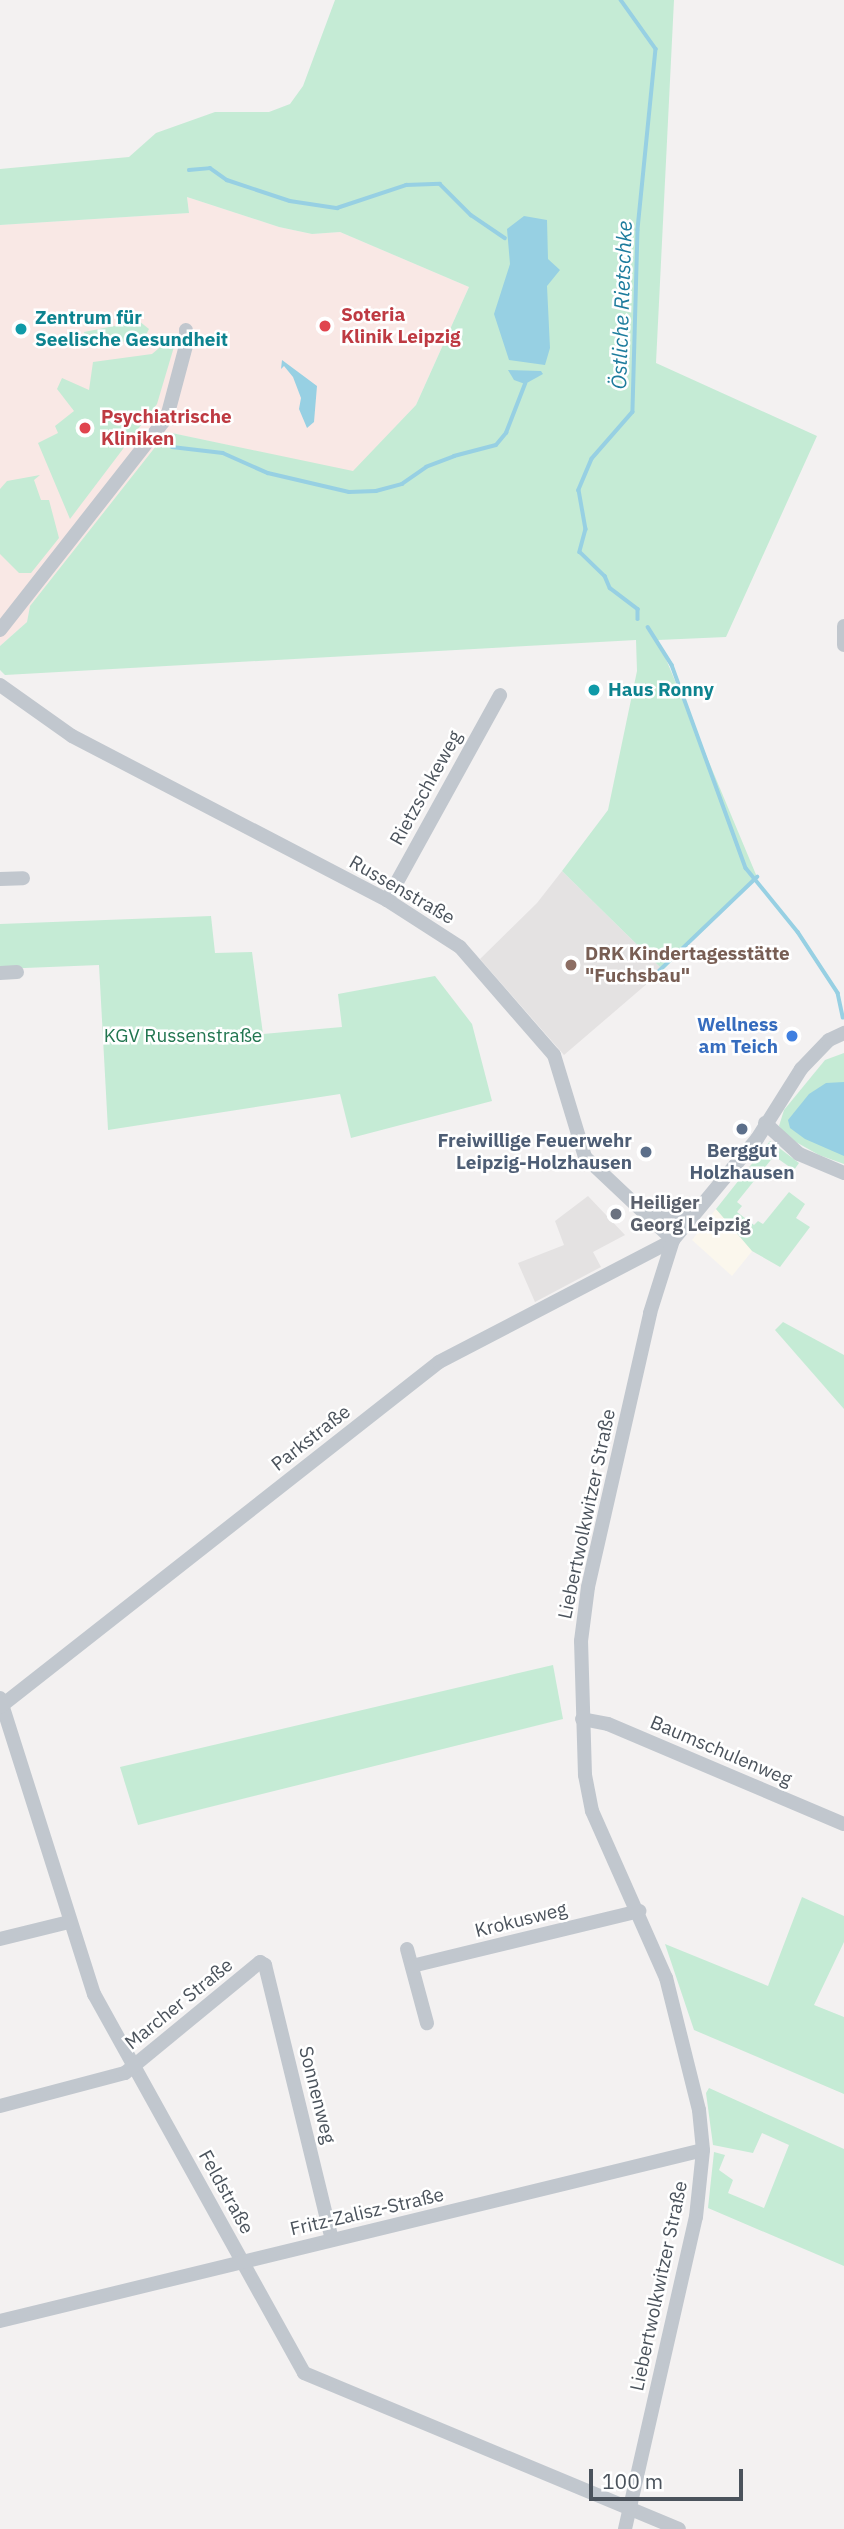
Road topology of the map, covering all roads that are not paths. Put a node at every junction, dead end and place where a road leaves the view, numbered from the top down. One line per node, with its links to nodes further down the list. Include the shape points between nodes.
1 (186, 330): 2 (street, via 187,342 167,417)
2 (18, 602): 3 (street); 5 (street)
3 (0, 615)
4 (844, 626): 6 (street)
5 (0, 630)
6 (844, 645)
7 (0, 685): 11 (street, Russenstraße, via 72,736)
8 (500, 695): 11 (street, Rietzschkeweg)
9 (23, 878): 10 (street)
10 (0, 879)
11 (387, 900): 18 (street, Russenstraße, via 460,947 548,1047 562,1070 572,1125 584,1157)
12 (17, 972): 13 (street)
13 (0, 973)
14 (844, 1033): 15 (street, via 818,1049)
15 (765, 1122): 16 (street, via 799,1154); 17 (street)
16 (844, 1173)
17 (698, 1210): 18 (street); 19 (street)
18 (644, 1217): 19 (street, Russenstraße)
19 (673, 1240): 20 (street, Parkstraße, via 439,1362); 21 (street, Liebertwolkwitzer Straße, via 650,1312 588,1587 581,1641)
20 (1, 1704): 24 (street, Feldstraße)
21 (582, 1719): 22 (street, Baumschulenweg, via 608,1724); 23 (street, Liebertwolkwitzer Straße, via 592,1811)
22 (844, 1824)
23 (639, 1911): 28 (street, Krokusweg); 32 (street, Liebertwolkwitzer Straße, via 675,2012 699,2110)
24 (69, 1922): 25 (street); 30 (street, Feldstraße, via 94,1994)
25 (0, 1939)
26 (407, 1949): 28 (street)
27 (260, 1962): 30 (street, Marcher Straße); 33 (street, Sonnenweg, via 265,1965)
28 (412, 1966): 29 (street)
29 (426, 2023)
30 (133, 2066): 31 (street, Marcher Straße, via 125,2073); 34 (street, Feldstraße)
31 (0, 2106)
32 (703, 2151): 33 (street, Fritz-Zalisz-Straße); 36 (street, Liebertwolkwitzer Straße, via 695,2217)
33 (332, 2239): 34 (street, Fritz-Zalisz-Straße)
34 (243, 2261): 35 (street, Fritz-Zalisz-Straße); 36 (street, Feldstraße, via 304,2372)
35 (0, 2320)
36 (630, 2508): 37 (street, Liebertwolkwitzer Straße); 38 (street, Feldstraße)
37 (625, 2529)
38 (678, 2529)

